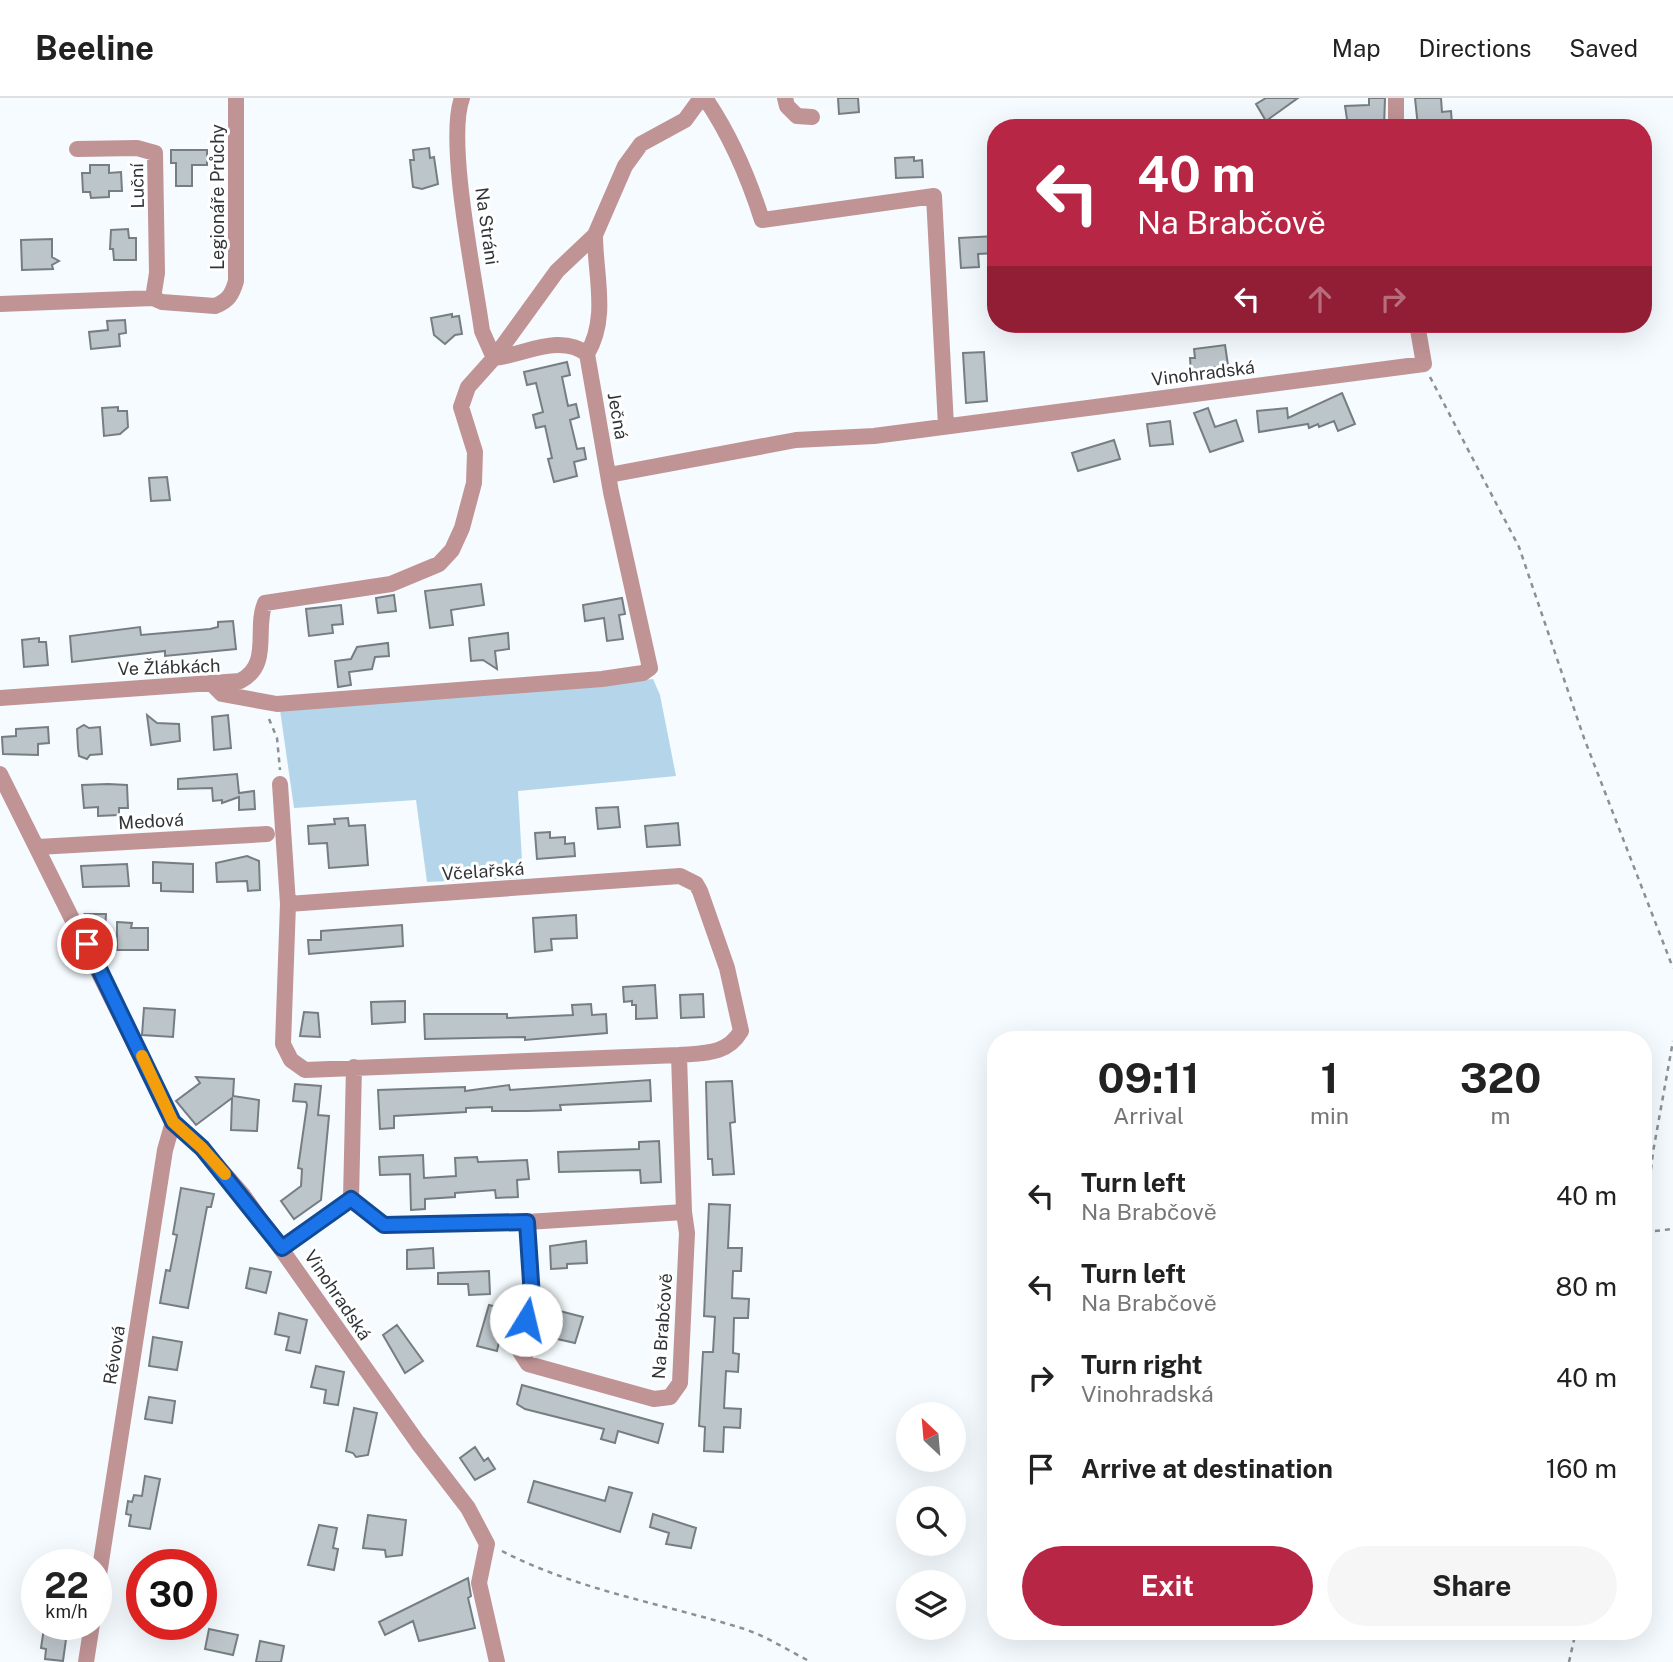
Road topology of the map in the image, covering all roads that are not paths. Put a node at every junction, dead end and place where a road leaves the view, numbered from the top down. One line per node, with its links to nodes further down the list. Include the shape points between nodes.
1 (236, 98): 10 (street, Legionáře Průchy, via 236,281 232,294 215,306)
2 (462, 98): 13 (street, Na Stráni, via 457,151 482,331)
3 (703, 98): 9 (street, via 685,120 641,144 625,166); 15 (street, via 731,139 762,220 934,196)
4 (785, 98): 6 (street, via 797,116)
5 (1396, 98): 7 (street)
6 (812, 117)
7 (1396, 119)
8 (77, 149): 10 (street, Luční, via 137,148 155,153 158,273)
9 (595, 234): 13 (street, via 557,271); 14 (street, via 600,316)
10 (153, 298): 11 (street)
11 (0, 304)
12 (1418, 333): 15 (street, Vinohradská, via 1424,364)
13 (494, 358): 14 (street, via 570,344); 17 (street, Ve Žlábkách, via 468,387 461,407 475,452 474,483 463,528 452,550 439,564 391,584 265,603 256,669 240,681)
14 (588, 358): 16 (street, Ječná)
15 (946, 426): 16 (street, Vinohradská, via 796,440)
16 (609, 475): 17 (street, Ječná, via 650,664 647,672 602,680 264,703 222,694)
17 (211, 683): 18 (street, Ve Žlábkách)
18 (0, 698)
19 (0, 774): 22 (street, Vinohradská)
20 (280, 784): 23 (street)
21 (267, 834): 22 (street, Medová)
22 (38, 847): 26 (street, Vinohradská)
23 (288, 904): 24 (street, Včelařská, via 680,876 696,884 727,968 741,1031 733,1044 718,1051); 25 (street, via 283,1044 290,1060 305,1070)
24 (679, 1055): 25 (street); 28 (street, Na Brabčově)
25 (354, 1067): 27 (street)
26 (173, 1122): 30 (street, Vinohradská, via 202,1148); 31 (street, Révová)
27 (351, 1199): 29 (street, via 384,1225); 30 (street)
28 (684, 1212): 29 (street); 29 (street, Na Brabčově, via 680,1383 663,1401 528,1364 519,1350 532,1297)
29 (527, 1222)
30 (282, 1248): 34 (street, Vinohradská, via 468,1508 487,1544 479,1583)
31 (103, 1549)
32 (89, 1640): 33 (street)
33 (86, 1662)
34 (496, 1662)

